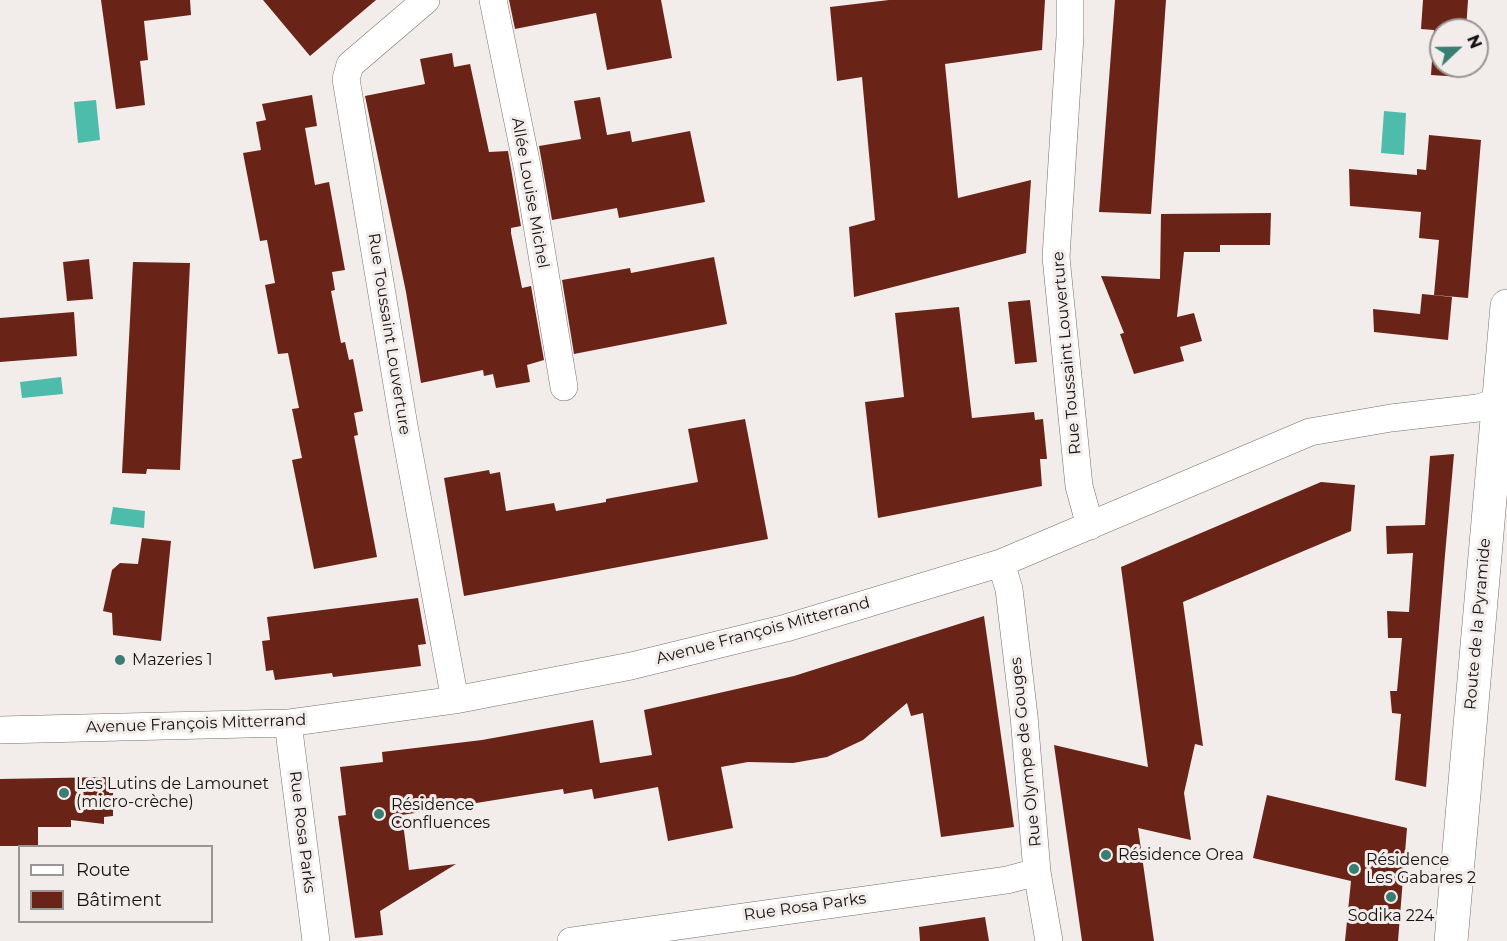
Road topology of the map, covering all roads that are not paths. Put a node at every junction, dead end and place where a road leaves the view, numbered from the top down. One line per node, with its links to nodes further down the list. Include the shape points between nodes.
1 (426, 0): 9 (street, Rue Toussaint Louverture, via 350,65 346,79)
2 (493, 0): 5 (street, Allée Louise Michel, via 528,171)
3 (1070, 0): 7 (street, Rue Toussaint Louverture, via 1056,257 1079,486)
4 (1507, 306): 6 (main road, Route de la Pyramide)
5 (564, 387)
6 (1502, 401): 7 (street, Avenue François Mitterrand, via 1478,408 1310,432); 16 (main road, Route de la Pyramide)
7 (1090, 526): 8 (street, Avenue François Mitterrand)
8 (1001, 563): 9 (street, Avenue François Mitterrand, via 774,631 631,666); 12 (street, Rue Olympe de Gouges, via 1009,589)
9 (455, 700): 10 (street, Avenue François Mitterrand)
10 (288, 723): 11 (street, Avenue François Mitterrand); 13 (street, Rue Rosa Parks)
11 (0, 730)
12 (1037, 872): 14 (street, Rue Rosa Parks, via 1007,880); 15 (street, Rue Olympe de Gouges)
13 (316, 941)
14 (571, 941)
15 (1049, 941)
16 (1451, 941)

